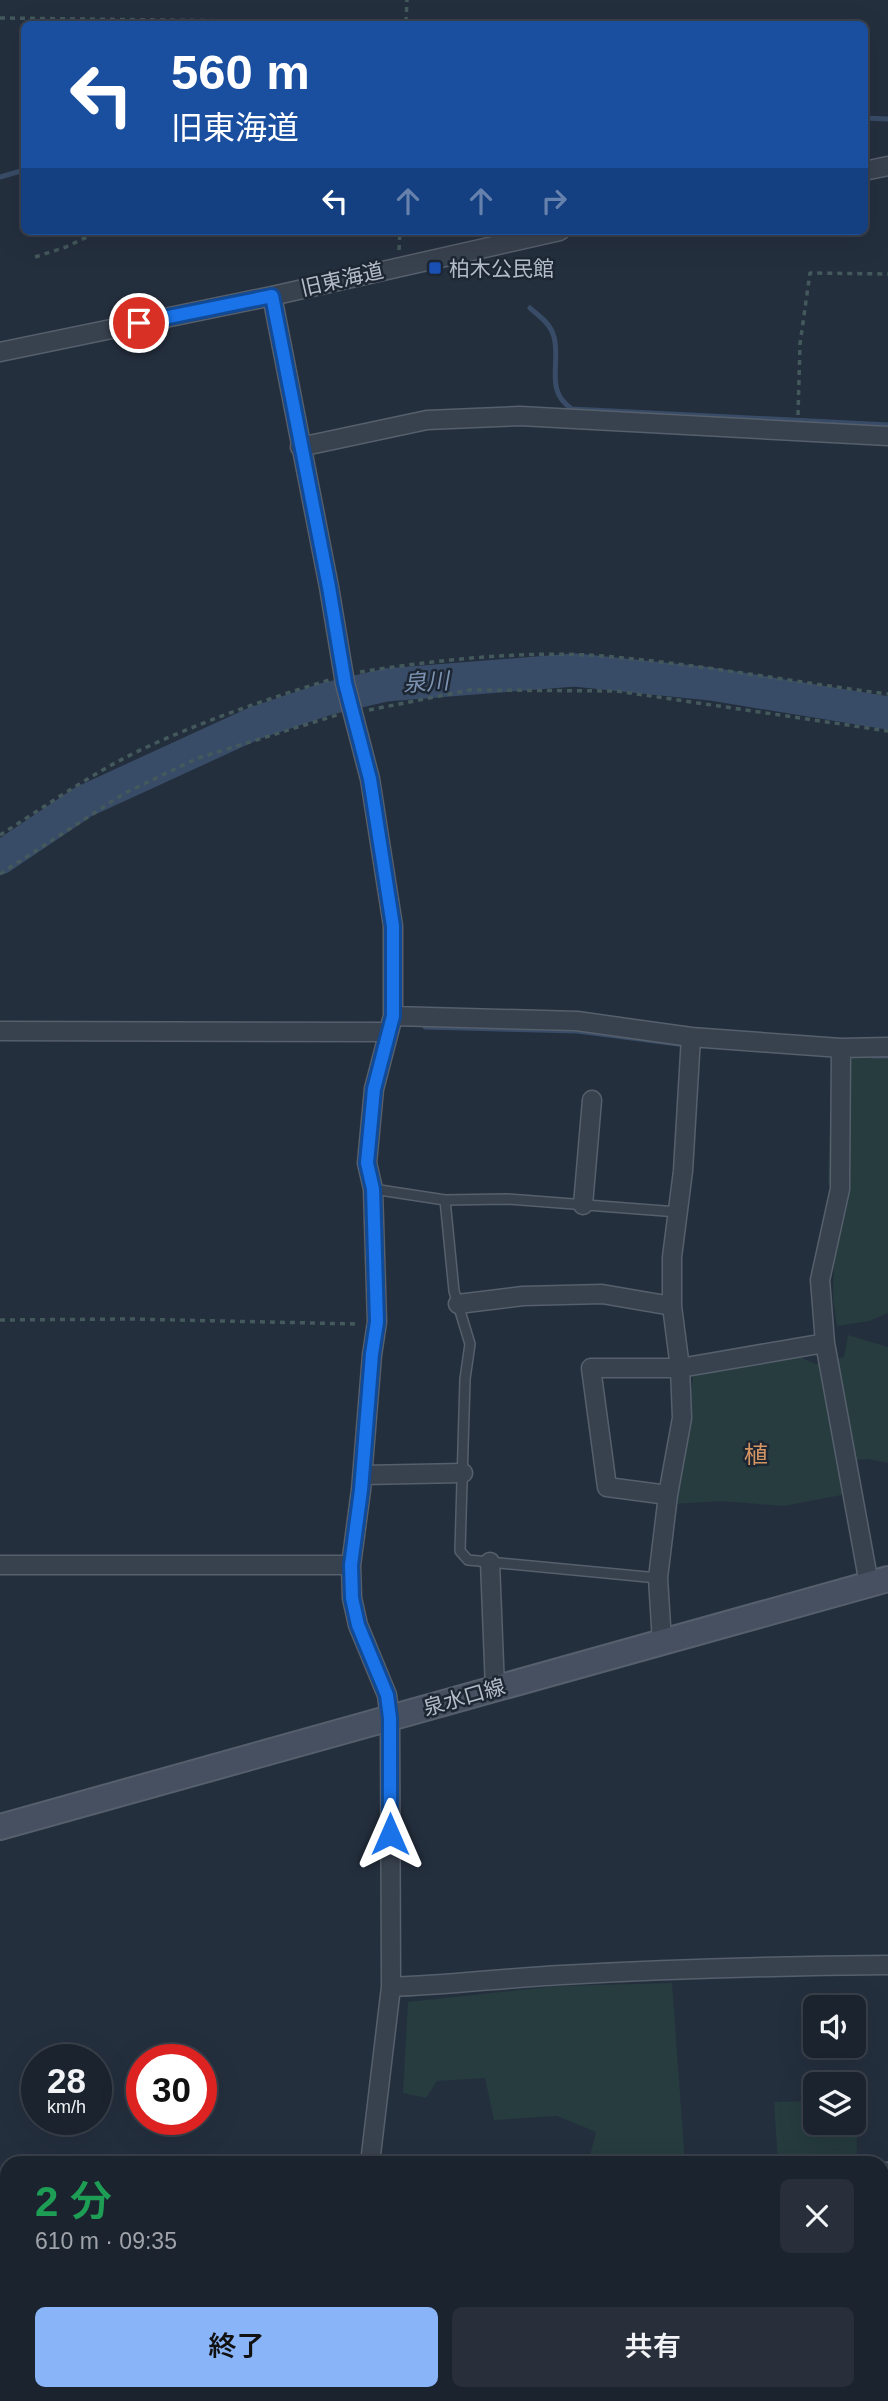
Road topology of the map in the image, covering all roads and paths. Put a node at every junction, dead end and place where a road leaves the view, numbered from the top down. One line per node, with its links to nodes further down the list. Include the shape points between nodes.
1 (407, 0): 4 (path)
2 (0, 18): 3 (path)
3 (51, 21)
4 (406, 21)
5 (888, 166): 6 (street)
6 (868, 170)
7 (89, 235): 9 (path)
8 (541, 235): 11 (street, 旧東海道)
9 (35, 257)
10 (888, 274): 13 (path, via 810,273 800,344)
11 (272, 296): 12 (street, 旧東海道); 15 (street)
12 (0, 352)
13 (798, 431): 14 (street); 15 (street, via 520,416 427,421)
14 (888, 436)
15 (300, 447): 16 (street)
16 (344, 679): 17 (path, via 394,667 517,656 601,656); 18 (street); 20 (path, via 271,698 145,748)
17 (888, 694)
18 (352, 710): 19 (path, via 470,690 617,691); 21 (path, via 198,758 125,793); 22 (street, via 370,779 393,926)
19 (888, 731)
20 (0, 835)
21 (0, 874)
22 (391, 1024): 23 (street); 24 (street, via 577,1021); 28 (street, via 374,1089 367,1163)
23 (0, 1031)
24 (691, 1037): 25 (street); 31 (street)
25 (841, 1048): 26 (street); 36 (street, via 840,1189 820,1280)
26 (888, 1048)
27 (592, 1100): 30 (street)
28 (373, 1189): 29 (lane); 35 (street)
29 (445, 1200): 30 (lane); 32 (lane)
30 (583, 1205): 31 (lane)
31 (678, 1212): 33 (street)
32 (458, 1304): 33 (street, via 602,1294); 38 (lane, via 470,1344)
33 (672, 1306): 37 (street)
34 (0, 1320): 35 (path)
35 (377, 1322): 39 (street)
36 (825, 1342): 37 (street); 45 (street)
37 (680, 1367): 40 (street, via 682,1418); 40 (street, via 591,1368 607,1487)
38 (463, 1473): 39 (street); 41 (lane, via 460,1551 468,1560)
39 (363, 1475): 43 (street)
40 (668, 1495): 44 (street)
41 (490, 1562): 44 (lane); 47 (street)
42 (0, 1565): 43 (street)
43 (351, 1565): 48 (street, via 358,1625 387,1695)
44 (658, 1578): 46 (street)
45 (878, 1581): 46 (main road, 泉水口線)
46 (662, 1642): 47 (main road, 泉水口線)
47 (495, 1689): 48 (main road, 泉水口線)
48 (390, 1718): 49 (main road, 泉水口線); 51 (street)
49 (0, 1828)
50 (888, 1965): 51 (street, via 699,1968)
51 (391, 1987): 52 (street)
52 (371, 2156)

